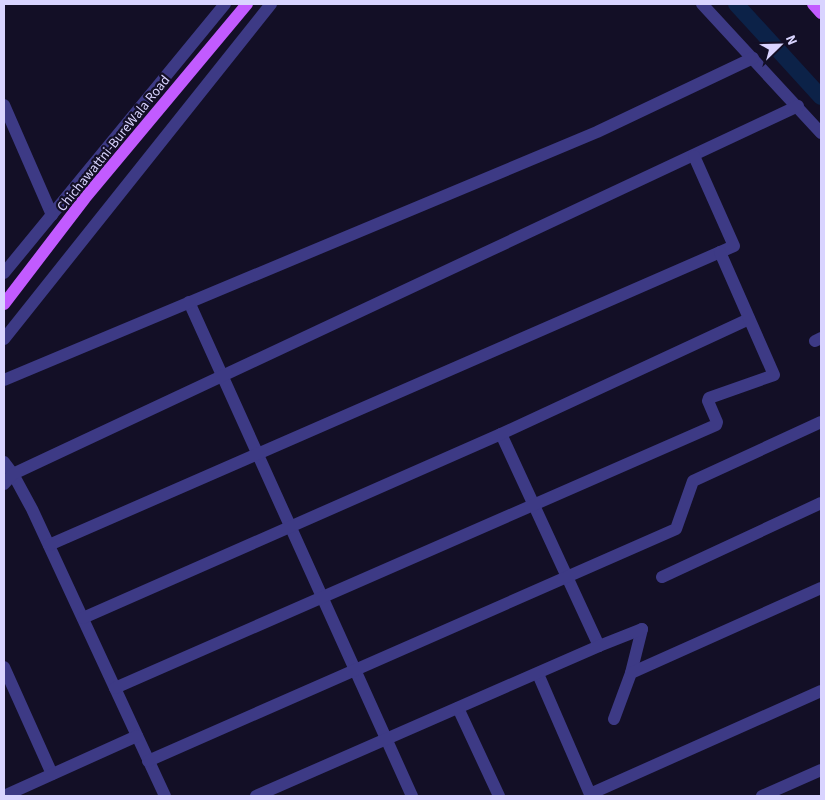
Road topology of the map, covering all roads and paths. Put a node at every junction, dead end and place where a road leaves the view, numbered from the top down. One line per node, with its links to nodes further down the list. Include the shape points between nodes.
1 (225, 4): 12 (street)
2 (247, 4): 16 (main road, Chichawattni-BureWala Road, via 85,198)
3 (271, 4): 18 (street)
4 (702, 4): 7 (street)
5 (813, 4): 6 (main road)
6 (821, 13)
7 (753, 58): 9 (street); 15 (street, via 597,132)
8 (4, 105): 12 (street)
9 (798, 106): 10 (street); 11 (street)
10 (821, 132)
11 (694, 156): 13 (street, via 734,246); 19 (street)
12 (52, 215): 14 (street)
13 (720, 252): 17 (street); 23 (street)
14 (4, 273)
15 (189, 302): 19 (street); 20 (street)
16 (4, 304)
17 (749, 318): 22 (street); 28 (street, via 774,375 708,398 717,422 714,426)
18 (4, 339)
19 (223, 377): 23 (street); 25 (street)
20 (4, 380)
21 (821, 422): 31 (street, via 693,481 676,529)
22 (501, 434): 28 (street); 29 (street)
23 (258, 454): 29 (street); 30 (street)
24 (4, 462): 25 (street)
25 (13, 474): 26 (street); 30 (street)
26 (4, 484)
27 (821, 503): 32 (street)
28 (534, 505): 31 (street); 34 (street)
29 (290, 527): 34 (street); 35 (street)
30 (49, 545): 35 (street)
31 (567, 577): 36 (street); 38 (street)
32 (662, 577)
33 (821, 588): 39 (street)
34 (322, 598): 38 (street); 41 (street)
35 (83, 618): 41 (street)
36 (599, 646): 39 (street, via 642,630); 40 (street)
37 (4, 667): 49 (street)
38 (355, 670): 46 (street); 47 (street)
39 (631, 673): 44 (street)
40 (538, 674): 42 (street, via 590,794); 43 (street)
41 (115, 688): 45 (street)
42 (821, 691)
43 (458, 708): 46 (street); 54 (street)
44 (614, 719)
45 (137, 736): 47 (street); 49 (street)
46 (386, 739): 52 (street); 53 (street)
47 (148, 761): 51 (street)
48 (821, 770): 55 (street)
49 (52, 774): 50 (street)
50 (4, 796)
51 (165, 796)
52 (256, 796)
53 (412, 796)
54 (499, 796)
55 (762, 796)

